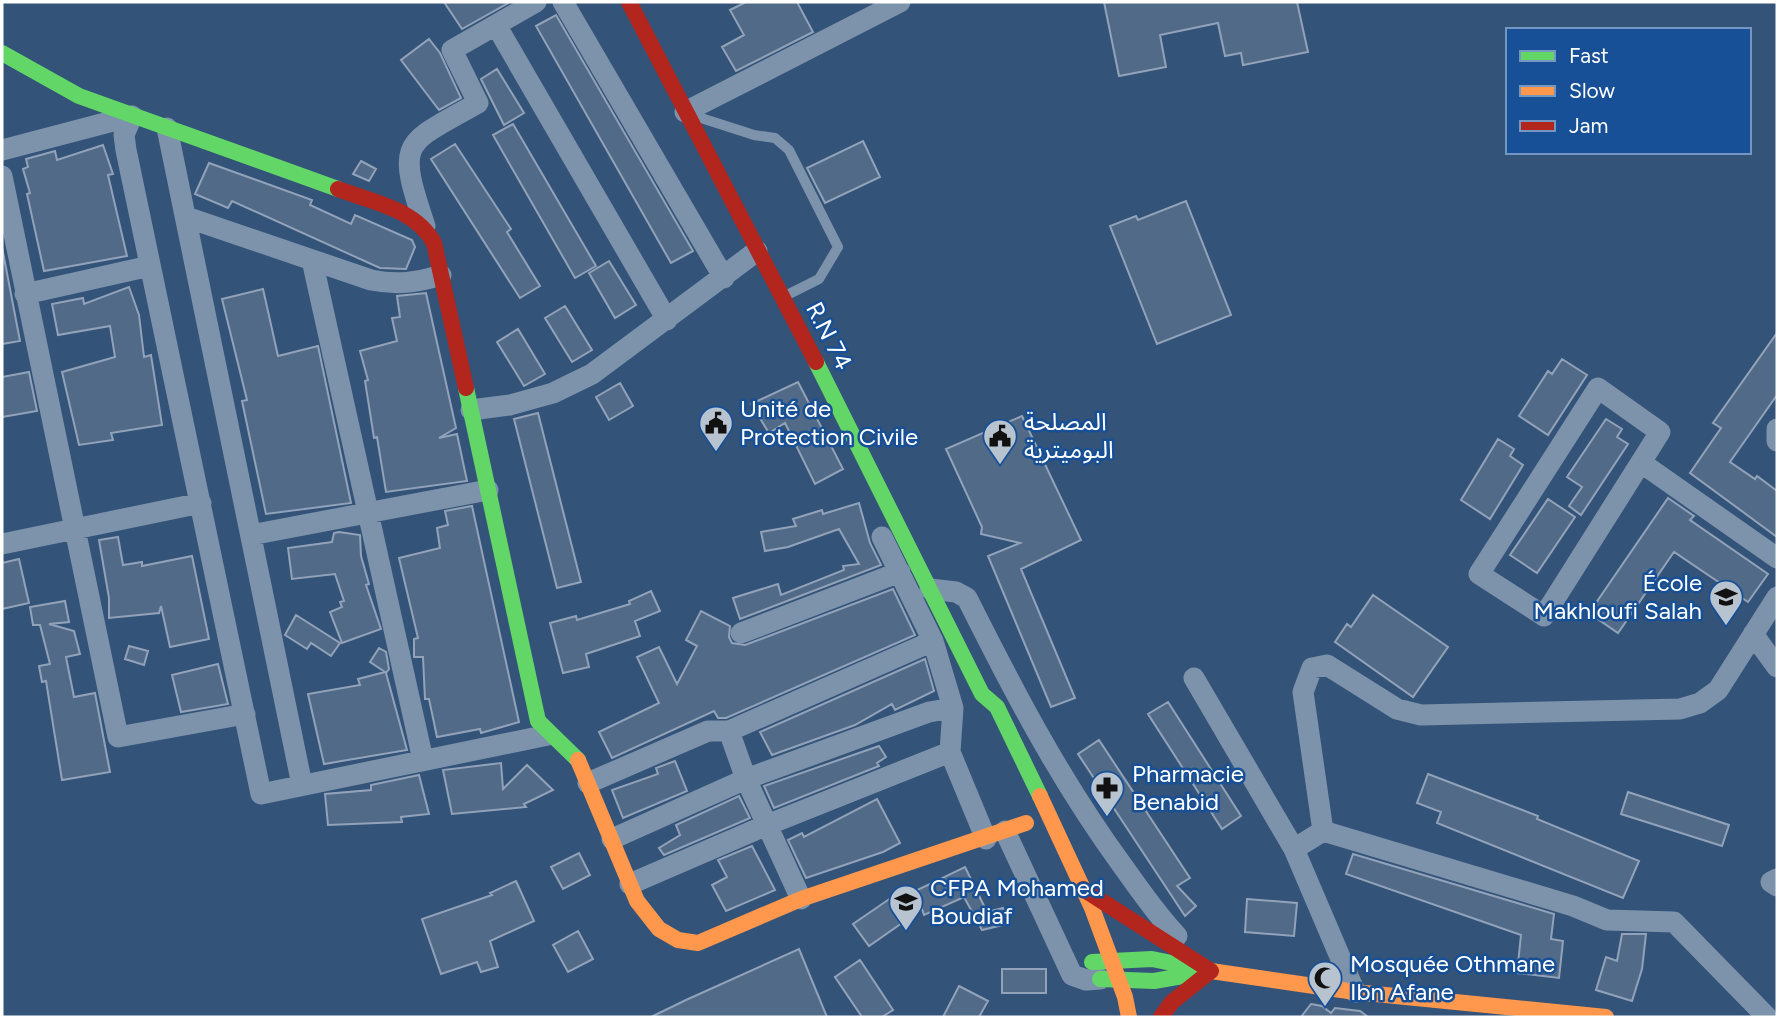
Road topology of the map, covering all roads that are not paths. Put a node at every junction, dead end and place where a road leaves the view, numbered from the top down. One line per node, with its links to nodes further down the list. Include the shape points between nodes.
1 (536, 2): 5 (street)
2 (563, 2): 19 (street)
3 (629, 2): 7 (street, R.N 74)
4 (900, 2): 7 (street)
5 (496, 25): 13 (street, via 452,50 478,103 419,136 407,160); 22 (street)
6 (2, 53): 8 (street, via 79,96)
7 (685, 112): 15 (street, R.N 74); 21 (lane, via 775,138 789,150 838,247 819,279)
8 (132, 116): 9 (street); 10 (street); 17 (street, via 124,135 125,150)
9 (167, 128): 12 (street); 13 (street, via 403,213)
10 (2, 150)
11 (2, 176): 14 (street)
12 (186, 218): 16 (street); 31 (street)
13 (425, 226): 18 (street)
14 (8, 244): 20 (street)
15 (757, 251): 19 (street); 21 (street, R.N 74)
16 (312, 260): 18 (street, via 396,285); 29 (street)
17 (150, 265): 20 (street); 28 (street)
18 (441, 275): 23 (street)
19 (724, 278): 22 (street)
20 (26, 294): 30 (street)
21 (784, 297): 36 (street, R.N 74)
22 (667, 320): 23 (street, via 592,374 553,393)
23 (471, 410): 27 (street)
24 (1777, 429): 25 (street)
25 (1777, 441)
26 (1643, 464): 26 (street, via 1660,432 1598,388 1479,574 1544,616); 34 (street)
27 (488, 490): 29 (street); 49 (street, via 538,721)
28 (201, 503): 30 (street); 46 (street)
29 (368, 511): 31 (street); 51 (street)
30 (73, 530): 33 (street); 46 (street, via 118,737)
31 (251, 535): 54 (street)
32 (882, 537): 35 (street)
33 (2, 544)
34 (1777, 558)
35 (900, 572): 38 (street); 40 (street)
36 (930, 589): 42 (street, via 967,598); 44 (street, R.N 74)
37 (1777, 597): 39 (street)
38 (741, 633)
39 (1753, 634): 41 (street); 57 (street, via 1718,690 1700,703 1680,709 1421,715 1397,709 1327,665 1312,668 1303,692)
40 (933, 641): 45 (street); 48 (street)
41 (1777, 667)
42 (1004, 671): 44 (street); 68 (street, via 1042,746 1082,810 1157,915)
43 (1194, 678): 60 (street)
44 (979, 688): 47 (street, R.N 74); 64 (street, R.N 74, via 997,708)
45 (953, 708): 50 (street); 52 (street, via 929,712)
46 (245, 714): 54 (street, via 261,794)
47 (981, 717)
48 (729, 732): 52 (street); 53 (street, via 708,731)
49 (548, 734): 51 (street); 53 (street, via 566,744)
50 (950, 752): 56 (street); 58 (street)
51 (424, 760): 54 (street)
52 (746, 779): 56 (street); 59 (street)
53 (588, 783): 59 (street)
54 (302, 785)
55 (1026, 823): 58 (street)
56 (767, 825): 62 (street); 65 (street)
57 (1323, 831): 60 (street); 75 (street, via 1607,920 1674,922)
58 (996, 835): 65 (street); 69 (street, via 1072,975 1086,980)
59 (611, 839): 62 (street)
60 (1294, 849): 70 (street)
61 (1777, 879): 63 (street, via 1772,882)
62 (630, 884): 65 (street, via 659,929 678,940 698,943)
63 (1777, 886)
64 (1083, 889): 67 (street, R.N 74); 68 (street)
65 (801, 899)
66 (1083, 945): 69 (street, R.N 74)
67 (1112, 960): 68 (street, via 1149,956 1181,960); 69 (street, R.N 74)
68 (1211, 971): 69 (street, via 1154,981); 70 (street); 73 (street, via 1172,1002)
69 (1103, 974): 71 (street, R.N 74); 72 (street, R.N 74, via 1129,1006)
70 (1354, 992): 74 (street)
71 (1121, 1017)
72 (1129, 1017)
73 (1161, 1017)
74 (1606, 1017)
75 (1768, 1017)

